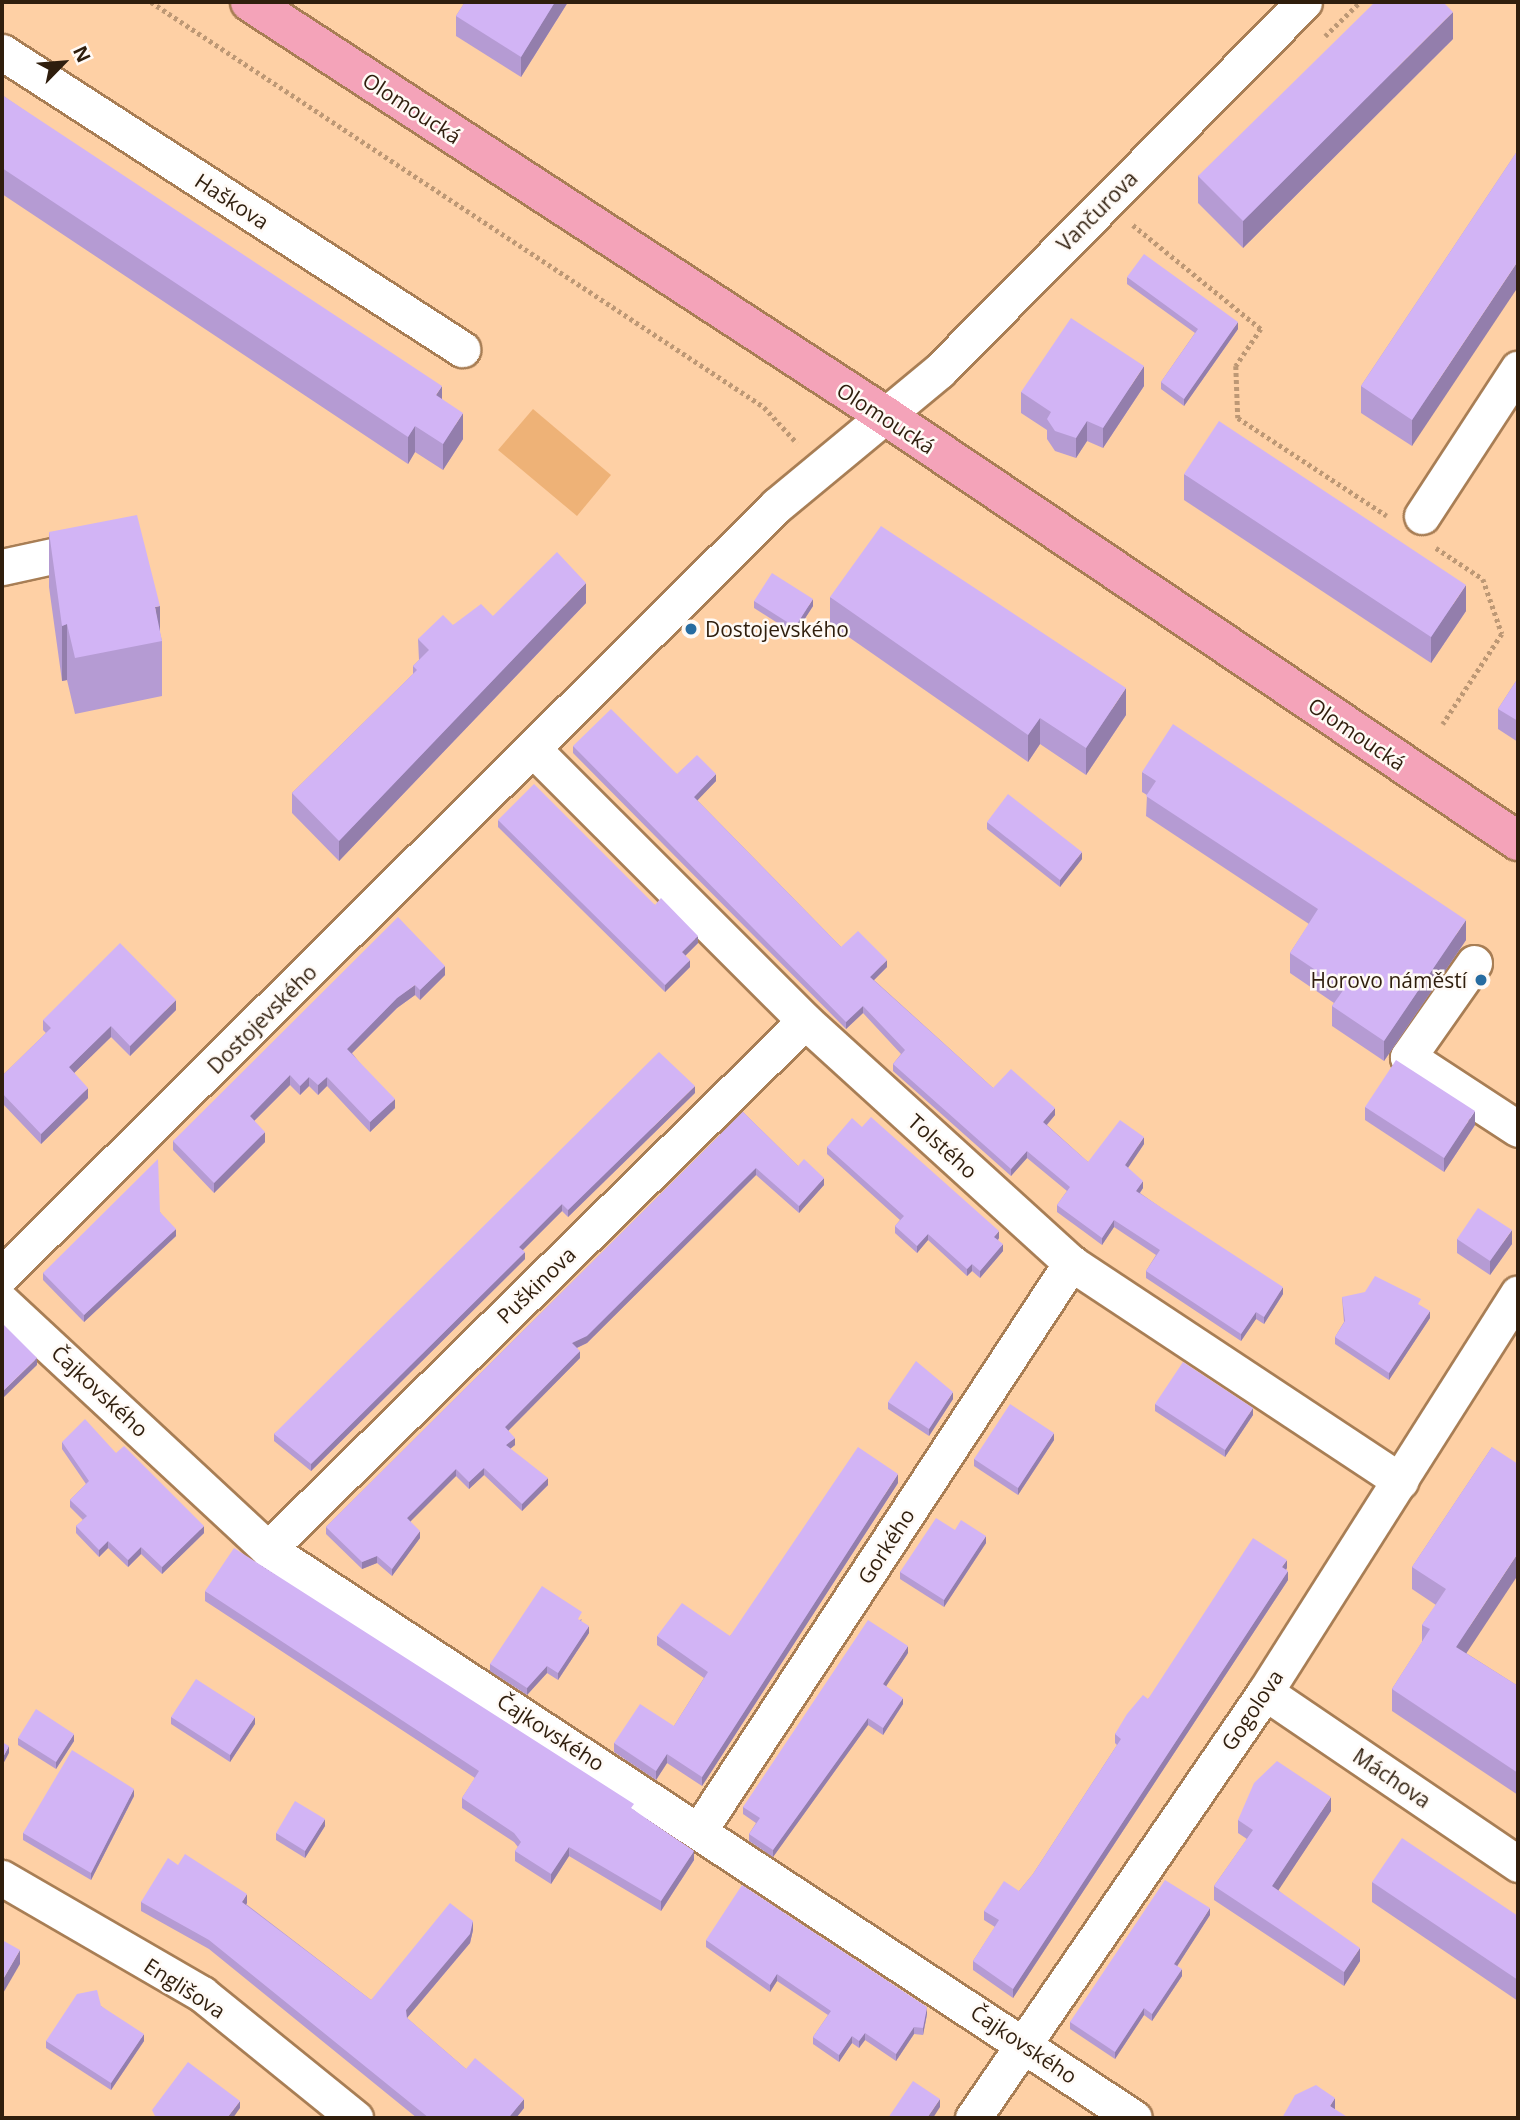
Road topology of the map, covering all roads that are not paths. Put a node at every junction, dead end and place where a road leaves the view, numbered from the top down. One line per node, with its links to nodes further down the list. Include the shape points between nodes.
1 (250, 2): 6 (main road, Olomoucká)
2 (1304, 2): 6 (street, Vančurova)
3 (2, 52): 4 (street, Haškova)
4 (462, 349)
5 (1518, 369): 7 (street)
6 (886, 416): 10 (street, Dostojevského, via 777,505); 11 (main road, Olomoucká)
7 (1416, 527)
8 (118, 542): 9 (street)
9 (2, 568)
10 (535, 751): 13 (street, Tolstého); 16 (street, Dostojevského)
11 (1518, 841)
12 (1474, 962): 14 (street, via 1408,1057)
13 (805, 1021): 15 (street, Tolstého); 20 (street, Puškinova)
14 (1518, 1129)
15 (1072, 1264): 19 (street, Tolstého); 22 (street, Gorkého)
16 (2, 1275)
17 (1518, 1294): 19 (street, Gogolova)
18 (2, 1302): 20 (street, Čajkovského)
19 (1400, 1481): 21 (street, Gogolova)
20 (268, 1549): 22 (street, Čajkovského)
21 (1265, 1692): 23 (street, Máchova); 25 (street, Gogolova)
22 (700, 1829): 25 (street, Čajkovského)
23 (1518, 1864)
24 (2, 1878): 26 (street, Englišova, via 202,1994)
25 (1022, 2043): 27 (street, Gogolova); 28 (street, Čajkovského)
26 (355, 2118)
27 (973, 2118)
28 (1134, 2118)

